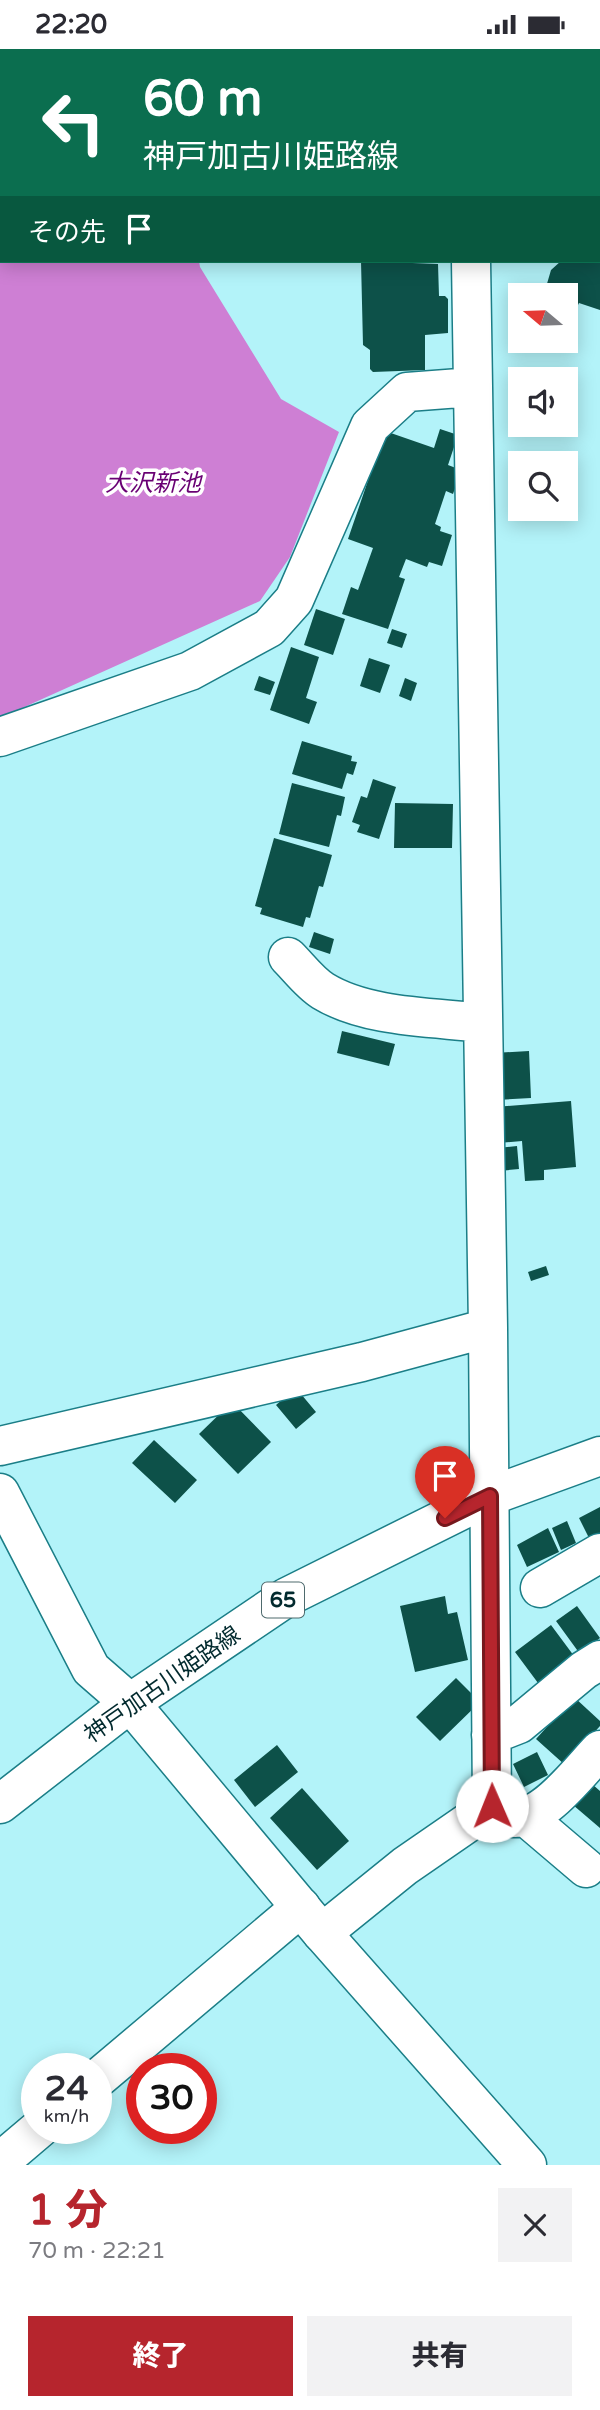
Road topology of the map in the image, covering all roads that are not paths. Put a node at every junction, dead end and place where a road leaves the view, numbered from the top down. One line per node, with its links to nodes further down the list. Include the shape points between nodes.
1 (471, 263): 2 (street)
2 (473, 387): 3 (street, via 407,392 370,426 294,600 269,628 190,671); 5 (street)
3 (0, 737)
4 (288, 957): 5 (street, via 320,990 344,1002)
5 (483, 1023): 6 (street)
6 (488, 1328): 7 (street, via 362,1362); 10 (street)
7 (0, 1445)
8 (600, 1455): 10 (street, 神戸加古川姫路線 / 65)
9 (0, 1493): 14 (street, via 91,1669)
10 (490, 1496): 14 (street, 神戸加古川姫路線 / 65, via 287,1597); 15 (street)
11 (600, 1553): 12 (street)
12 (540, 1588)
13 (600, 1660): 15 (street, via 519,1724)
14 (130, 1703): 17 (street, 神戸加古川姫路線 / 65); 20 (street)
15 (491, 1735): 18 (street)
16 (600, 1750): 18 (street, via 556,1798)
17 (0, 1804)
18 (509, 1811): 19 (street); 20 (street)
19 (586, 1868)
20 (312, 1920): 21 (street); 24 (street)
21 (112, 2068)
22 (21, 2144): 23 (street)
23 (0, 2162)
24 (527, 2165)

